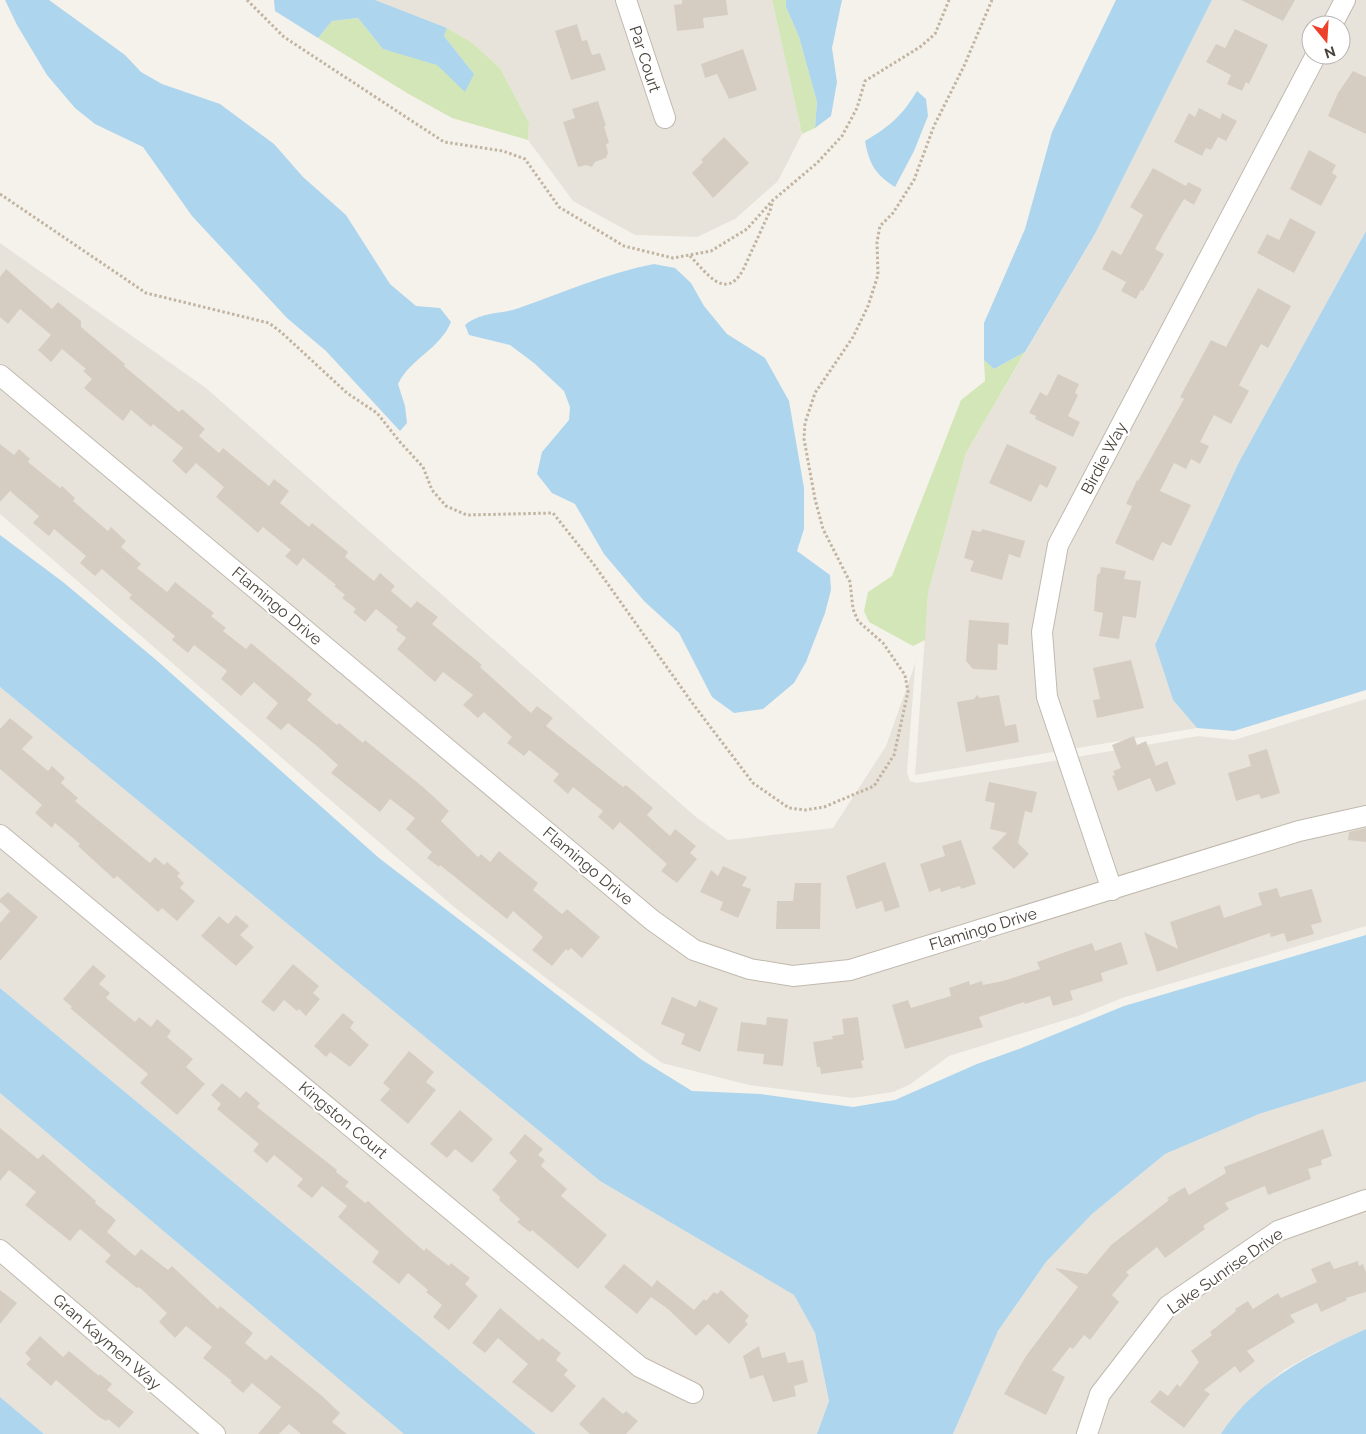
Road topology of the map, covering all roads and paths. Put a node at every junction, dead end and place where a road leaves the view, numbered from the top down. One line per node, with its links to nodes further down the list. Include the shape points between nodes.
1 (247, 0): 11 (path, via 284,37 444,142 525,159 559,207 596,231 624,246 673,258)
2 (626, 0): 8 (street, Par Court)
3 (949, 0): 10 (path, via 935,34 865,81 842,136 818,163)
4 (992, 0): 9 (path, via 934,126 914,180 893,213 880,226 878,275 868,306 853,337 830,368 808,408 804,439 823,529 850,582 858,621 883,643 896,660 905,674 908,692 894,755 874,786 824,807 789,808 753,783 553,513 467,515 446,506 432,490 423,467 377,413 347,393 269,323 146,293)
5 (1345, 0): 6 (street)
6 (1337, 15)
7 (1311, 65): 15 (street, Birdie Way, via 1058,545 1042,632 1047,697)
8 (665, 118)
9 (0, 194)
10 (772, 202): 11 (path, via 747,228 726,242 711,251); 11 (path, via 738,279 731,284 712,279)
11 (690, 256)
12 (0, 375): 15 (street, Flamingo Drive, via 652,920 694,950 750,969 793,976 850,970)
13 (1366, 816): 15 (street, Flamingo Drive, via 1299,831)
14 (0, 835): 18 (street, Kingston Court, via 640,1367)
15 (1112, 890)
16 (1366, 1200): 20 (street, Lake Sunrise Drive, via 1278,1231 1168,1306 1100,1394)
17 (0, 1250): 19 (street, Gran Kaymen Way)
18 (693, 1393)
19 (215, 1434)
20 (1087, 1434)

